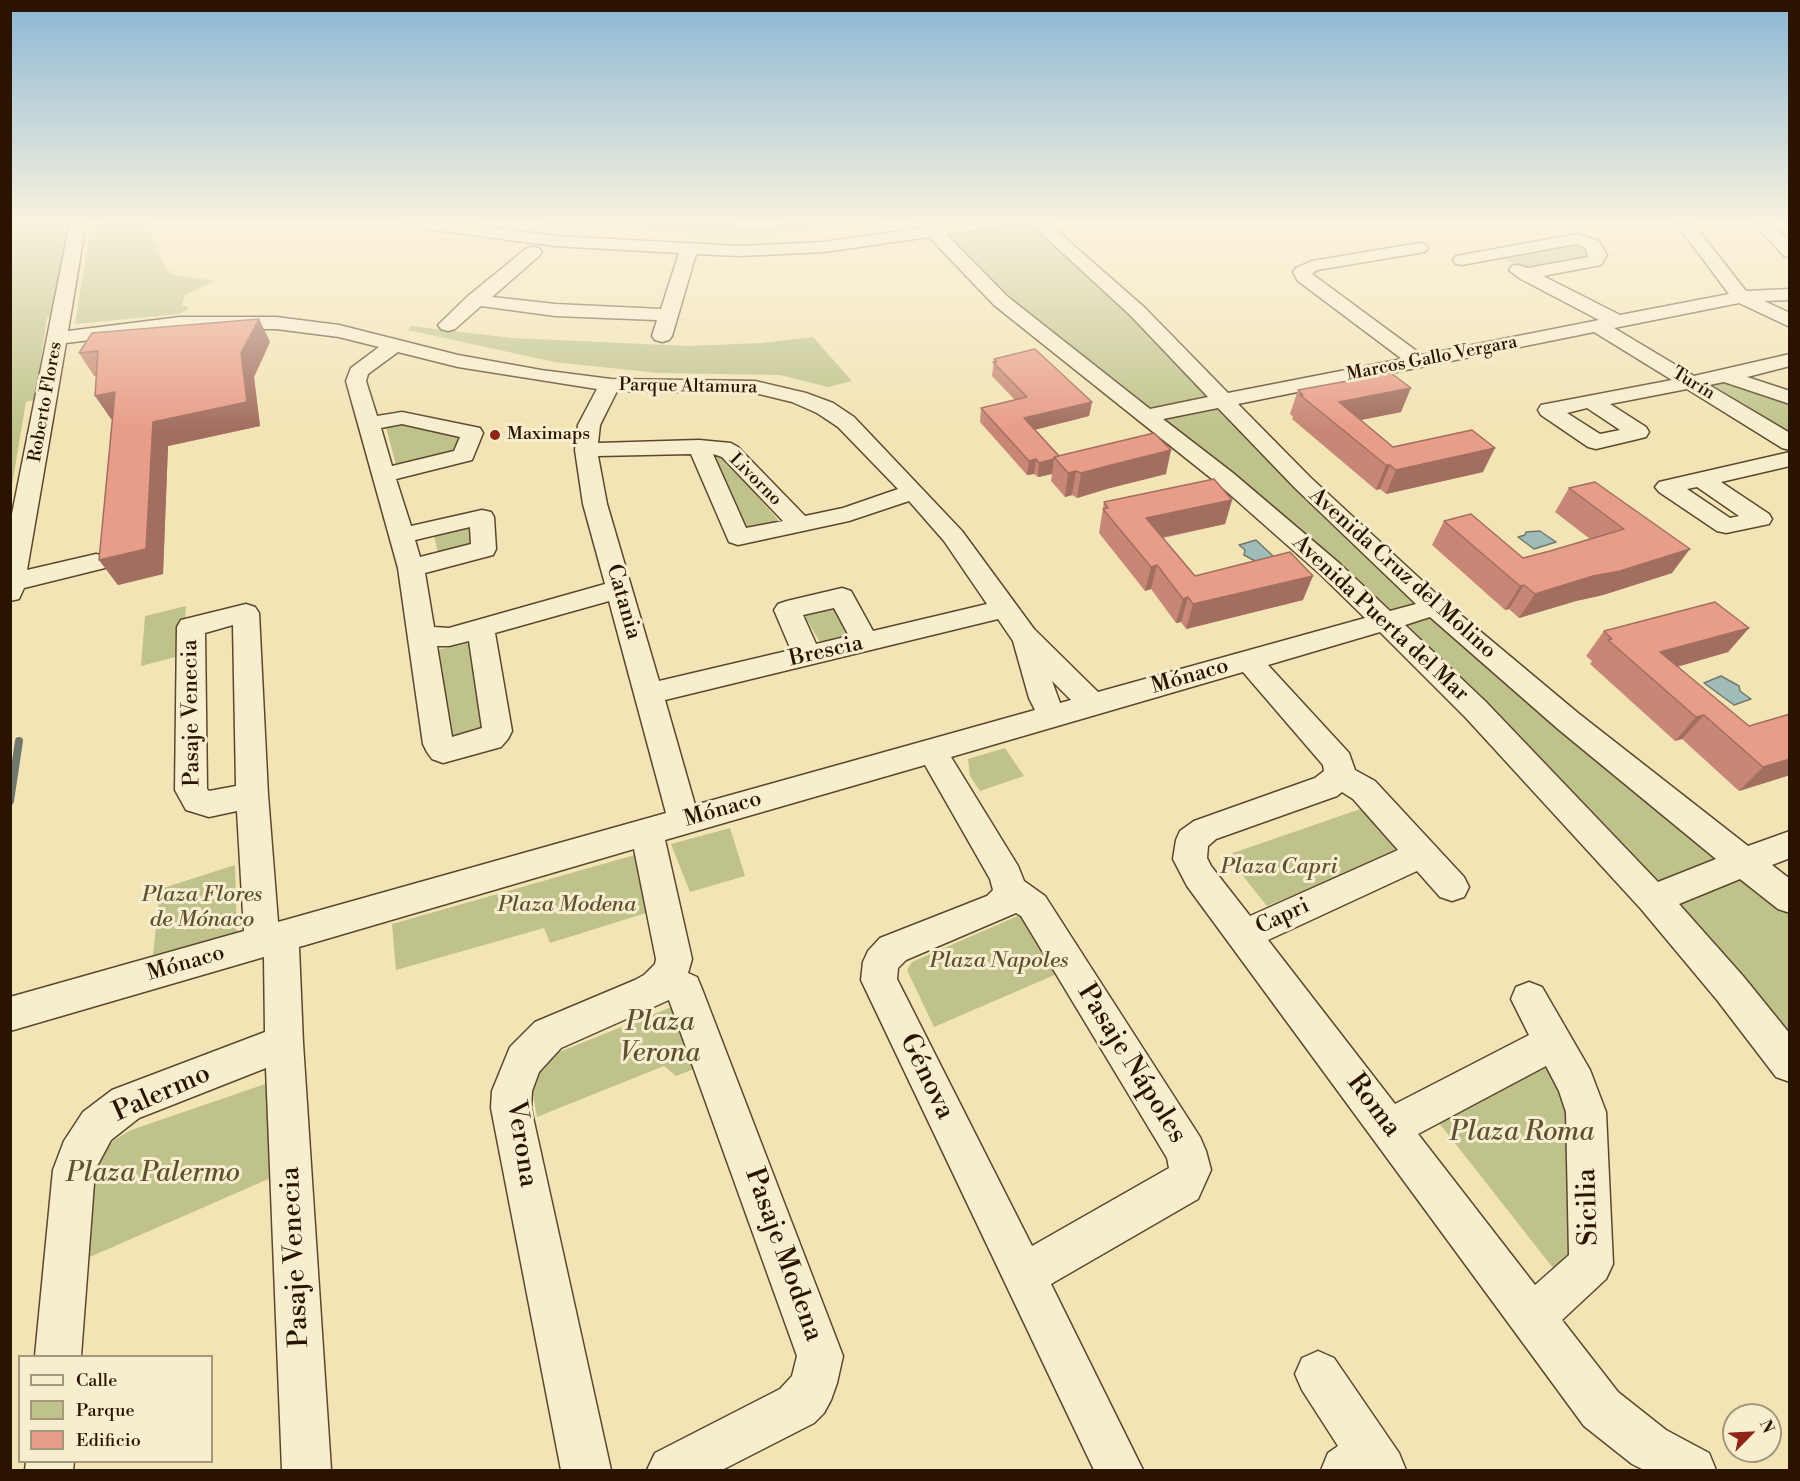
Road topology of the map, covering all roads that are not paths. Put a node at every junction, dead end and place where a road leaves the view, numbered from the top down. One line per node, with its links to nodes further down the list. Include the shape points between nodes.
1 (66, 291): 17 (street, Roberto Flores)
2 (486, 291): 11 (street)
3 (675, 291): 12 (street)
4 (992, 291): 27 (street, Avenida Puerta del Mar)
5 (1115, 291): 25 (street, Avenida Cruz del Molino)
6 (1322, 291): 20 (street)
7 (1554, 291): 14 (street, Turín)
8 (1736, 291): 10 (street)
9 (1790, 294): 10 (street, Marcos Gallo Vergara)
10 (1741, 297): 13 (street); 14 (street, Marcos Gallo Vergara)
11 (475, 300): 12 (street, via 555,310); 15 (street)
12 (667, 315): 16 (street)
13 (1790, 321)
14 (1606, 323): 20 (street, Marcos Gallo Vergara); 22 (street, Turín)
15 (448, 325)
16 (662, 336)
17 (56, 345): 18 (street, Parque Altamura, via 250,322 324,328); 40 (street, Roberto Flores)
18 (406, 347): 23 (street, Parque Altamura, via 458,361); 28 (street, via 360,388)
19 (1790, 360): 21 (street)
20 (1418, 361): 25 (street, Marcos Gallo Vergara)
21 (1725, 376): 22 (street); 24 (street)
22 (1690, 382): 26 (street); 29 (street, Turín)
23 (611, 385): 31 (street, Catania, via 594,411); 35 (street, Parque Altamura, via 755,387 799,397 846,422)
24 (1790, 398)
25 (1224, 400): 27 (street, Marcos Gallo Vergara); 42 (street, Avenida Cruz del Molino, via 1311,491)
26 (1591, 401)
27 (1145, 416): 44 (street, Avenida Puerta del Mar, via 1268,514)
28 (370, 424): 33 (street); 33 (street, via 402,418 472,433 464,455)
29 (1790, 443)
30 (699, 447): 31 (street, Livorno); 36 (street, Livorno, via 730,452); 36 (street, via 738,537)
31 (586, 450): 41 (street, Catania, via 595,504)
32 (1790, 459): 34 (street)
33 (384, 475): 37 (street)
34 (1701, 479)
35 (913, 492): 36 (street, Livorno, via 849,514); 43 (street, Parque Altamura, via 953,536)
36 (800, 525)
37 (402, 536): 39 (street); 39 (street, via 482,517 484,549)
38 (96, 562): 40 (street, Roberto Flores)
39 (411, 568): 46 (street)
40 (11, 587)
41 (618, 589): 45 (street); 51 (street, Catania)
42 (1435, 607): 44 (street, Mónaco); 60 (street, Avenida Cruz del Molino, via 1577,729)
43 (1004, 609): 47 (street, Parque Altamura); 48 (street, Brescia)
44 (1385, 621): 50 (street, Mónaco); 63 (street, Avenida Puerta del Mar, via 1476,710)
45 (481, 628): 46 (street, via 449,637); 46 (street, via 497,731 490,739 443,751 438,744)
46 (421, 632)
47 (1024, 636): 52 (street, Parque Altamura); 53 (street, Parque Altamura, via 1043,698)
48 (865, 642): 49 (street, Brescia); 49 (street, via 842,597 787,610)
49 (807, 656): 51 (street, Brescia)
50 (1248, 660): 52 (street, Mónaco); 55 (street, via 1338,761)
51 (648, 694): 57 (street, Catania)
52 (1093, 705): 53 (street, Mónaco)
53 (1053, 716): 54 (street, Mónaco)
54 (932, 751): 57 (street, Mónaco); 62 (street, via 1006,876)
55 (1340, 776): 59 (street, via 1364,790); 65 (street, Roma, via 1326,787 1205,830 1192,840 1190,859 1199,876)
56 (252, 795): 56 (street, Pasaje Venecia, via 251,750 246,613 191,627 191,790 197,801 209,804); 66 (street, Pasaje Venecia)
57 (666, 827): 66 (street, Mónaco); 67 (street, via 674,959)
58 (1790, 844): 60 (street)
59 (1422, 854): 61 (street); 65 (street, Capri)
60 (1743, 862): 63 (street); 64 (street, Avenida Cruz del Molino)
61 (1452, 887)
62 (1010, 890): 74 (street, Génova, via 999,906 893,949 881,962 879,980); 74 (street, Pasaje Nápoles, via 1033,906 1186,1151 1190,1170 1184,1184)
63 (1653, 899): 72 (street, Avenida Puerta del Mar)
64 (1790, 899)
65 (1244, 935): 73 (street, Roma)
66 (272, 939): 69 (street, Mónaco); 71 (street)
67 (665, 980): 80 (street, Verona, via 648,992 548,1035 524,1060 512,1091 511,1108); 81 (street, Pasaje Modena, via 684,989 820,1356 814,1383 797,1406)
68 (1529, 999): 70 (street, Sicilia)
69 (10, 1014)
70 (1554, 1042): 73 (street); 75 (street, Sicilia, via 1587,1112 1591,1264)
71 (284, 1043): 76 (street, Palermo, via 126,1104 86,1140 74,1170); 79 (street, Pasaje Venecia)
72 (1790, 1064)
73 (1389, 1128): 75 (street, Roma)
74 (1023, 1276): 82 (street, Génova)
75 (1531, 1316): 83 (street, Roma, via 1601,1409 1649,1447)
76 (58, 1355)
77 (1318, 1374): 78 (street)
78 (1366, 1465)
79 (307, 1470)
80 (586, 1470)
81 (672, 1470)
82 (1119, 1470)
83 (1692, 1470)

